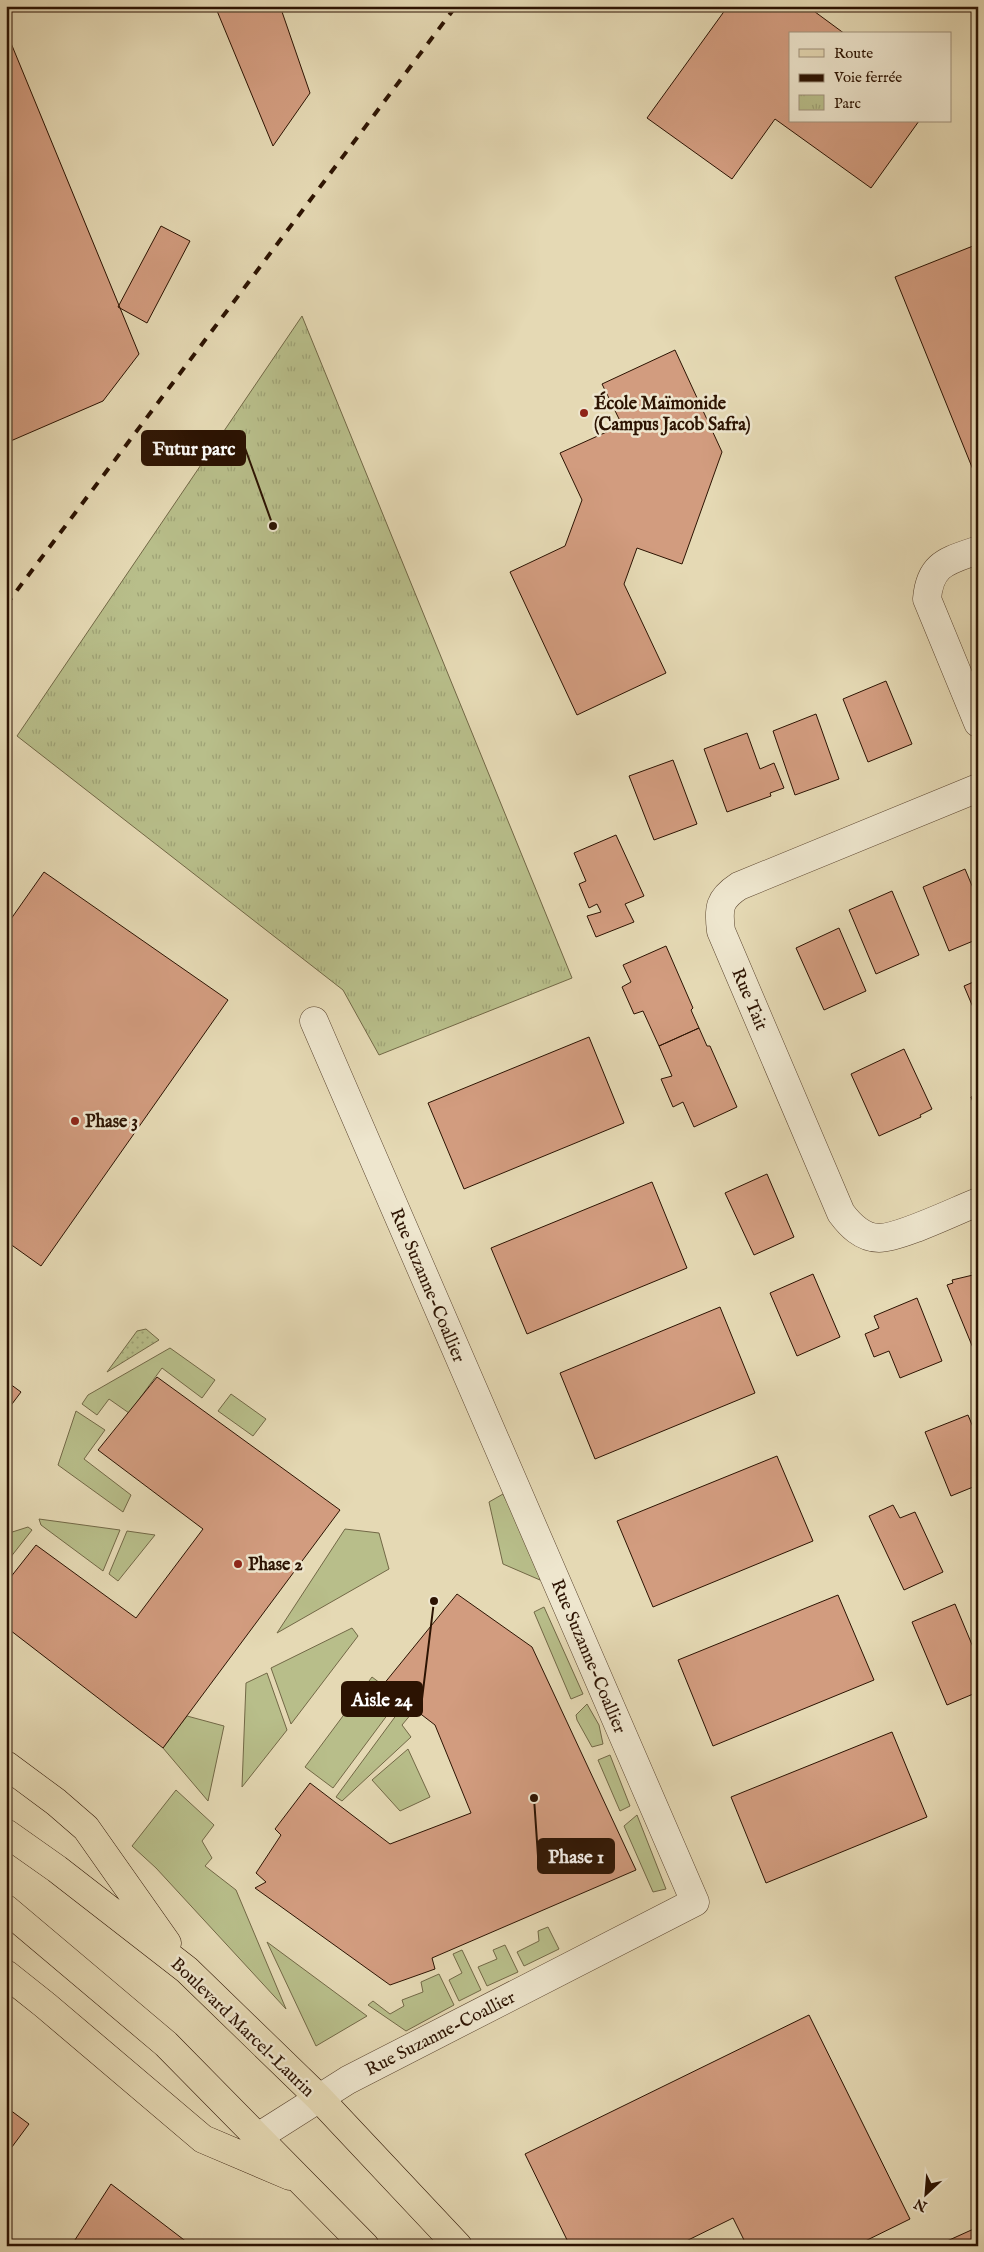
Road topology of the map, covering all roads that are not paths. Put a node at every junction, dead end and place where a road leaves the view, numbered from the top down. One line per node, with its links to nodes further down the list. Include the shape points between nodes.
1 (978, 550): 2 (street, via 944,563 928,584 927,599)
2 (978, 723)
3 (978, 788): 5 (street, Rue Tait, via 739,886 729,892 721,903 719,916 721,931 841,1213 850,1225 864,1235 878,1239)
4 (314, 1021): 11 (street, Rue Suzanne-Coallier, via 695,1902)
5 (978, 1202)
6 (6, 1765): 9 (main road, via 86,1828)
7 (6, 1833): 9 (main road, Boulevard Marcel-Laurin, via 58,1869)
8 (6, 1909): 12 (main road, via 166,2044)
9 (187, 1970): 11 (main road, Boulevard Marcel-Laurin)
10 (6, 1974): 13 (main road, via 203,2139)
11 (318, 2097): 12 (street); 15 (main road, Boulevard Marcel-Laurin)
12 (258, 2136): 13 (main road)
13 (301, 2181): 14 (main road)
14 (365, 2246)
15 (458, 2246)

